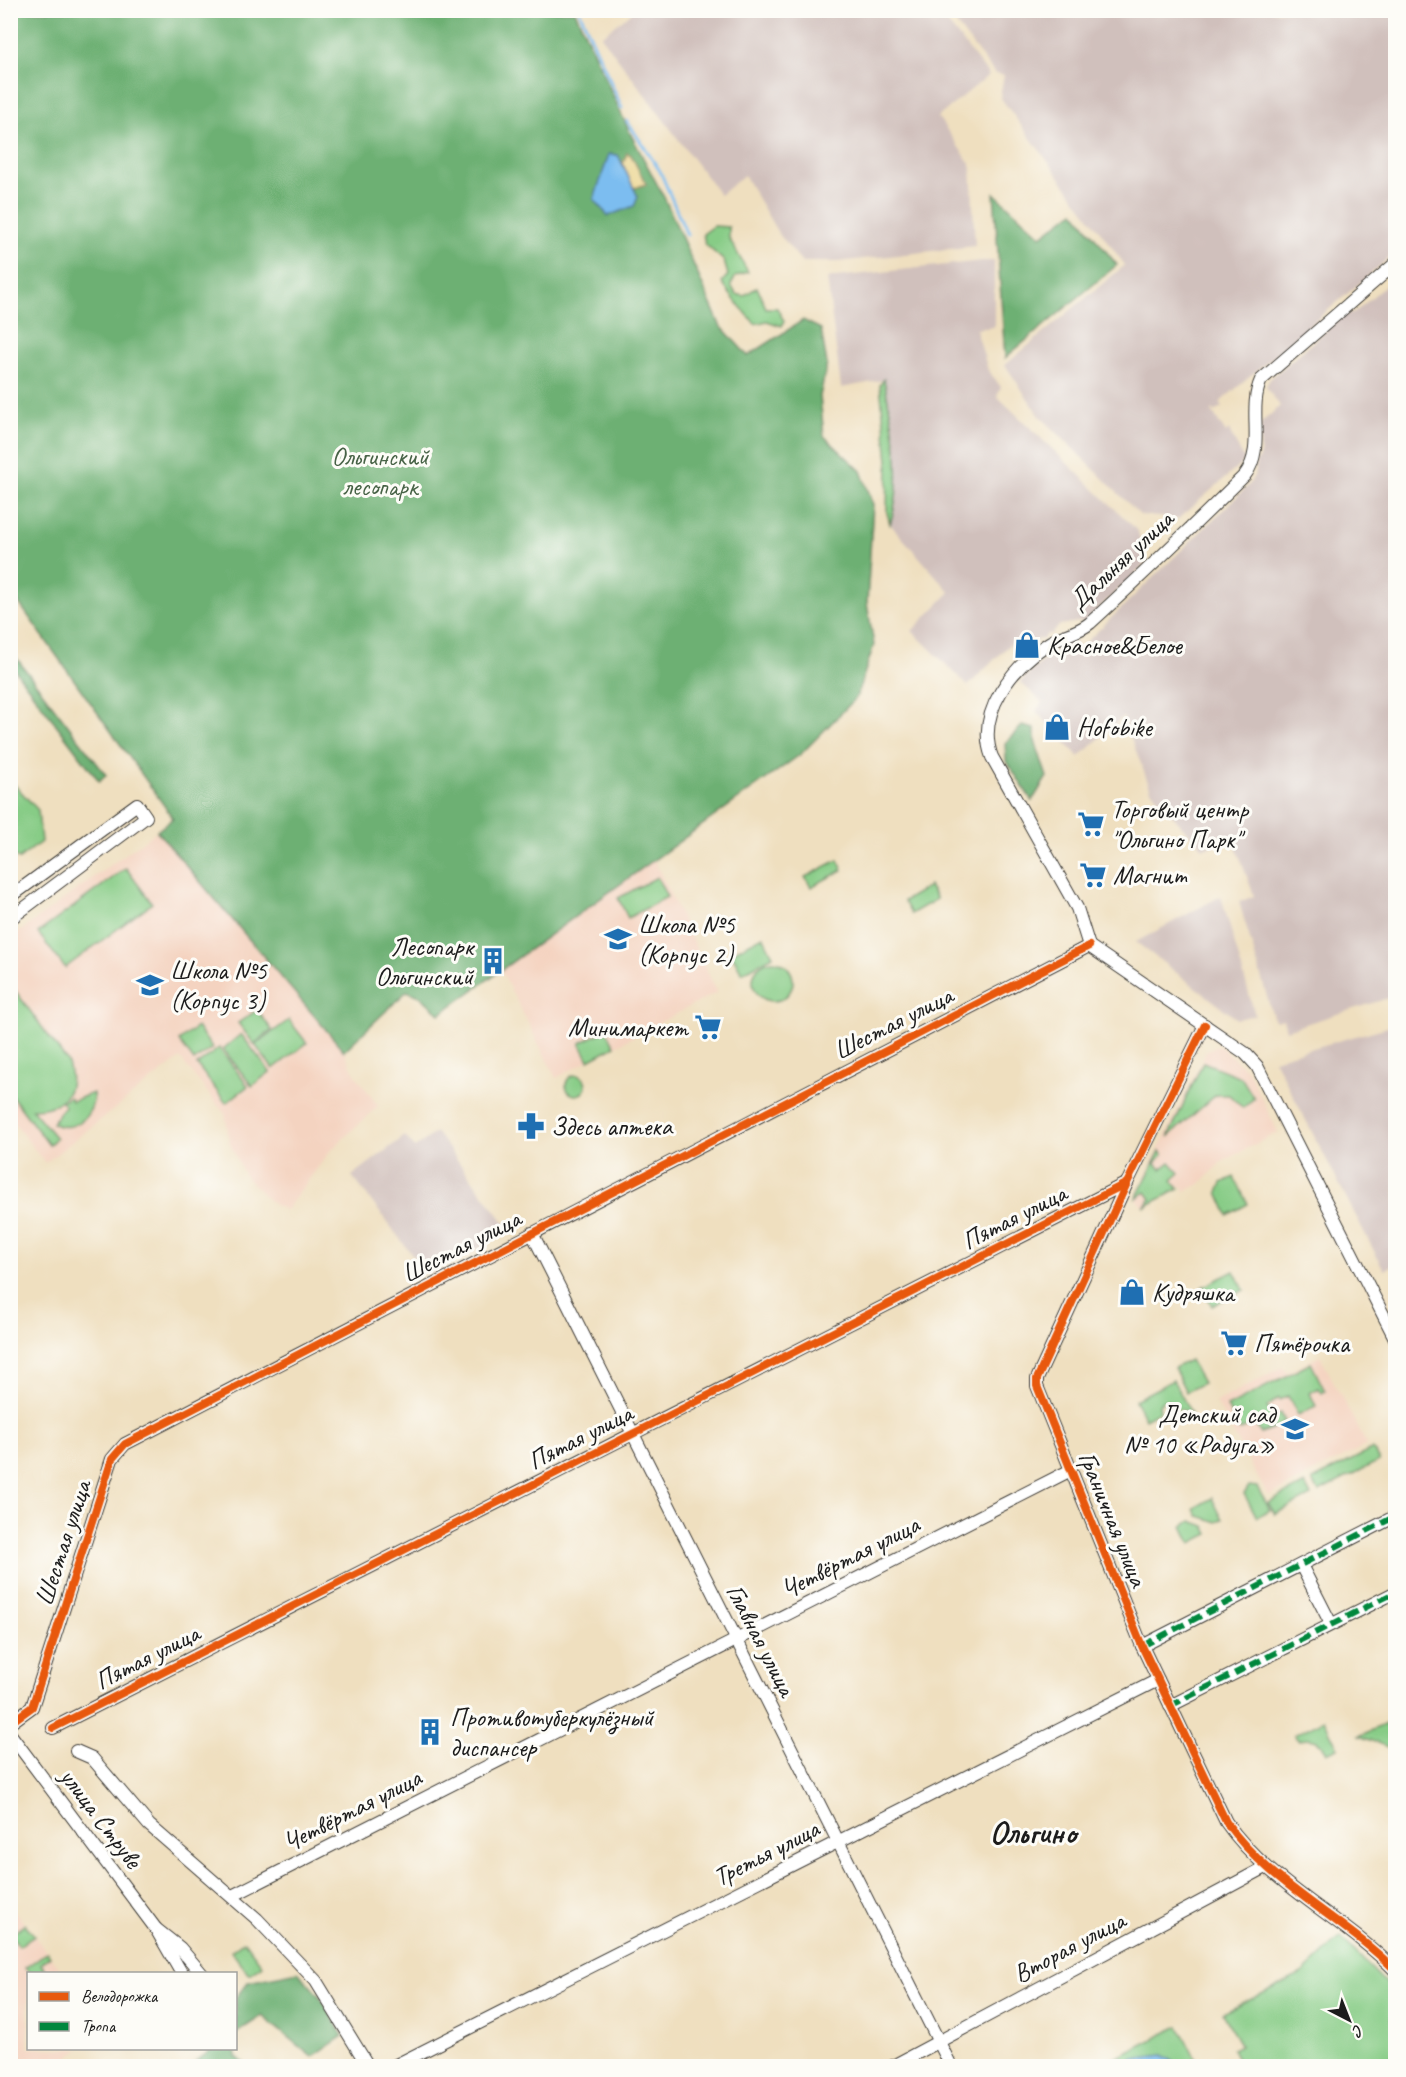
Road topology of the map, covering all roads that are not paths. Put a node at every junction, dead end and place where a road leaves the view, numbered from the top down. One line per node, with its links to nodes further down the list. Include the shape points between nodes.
1 (1395, 263): 4 (street, Дальняя улица, via 1261,380 1255,454 1245,475 1087,625 1053,640 1032,657 1005,688 990,714 986,732 992,756 1077,908)
2 (10, 897): 3 (street, via 136,804 146,817)
3 (10, 919)
4 (1089, 946): 5 (street); 7 (street, Шестая улица)
5 (1204, 1025): 6 (street, Граничная улица); 8 (street, via 1251,1059 1261,1073)
6 (1127, 1183): 9 (street, Пятая улица); 10 (street, Граничная улица, via 1037,1379)
7 (532, 1233): 9 (street, Главная улица); 19 (street, Шестая улица, via 125,1444 112,1459 32,1707)
8 (1395, 1340)
9 (633, 1434): 15 (street, Главная улица); 20 (street, Пятая улица)
10 (1071, 1470): 15 (street, Четвёртая улица); 16 (street, Граничная улица)
11 (1395, 1516): 12 (street)
12 (1300, 1565): 14 (street); 16 (street)
13 (1395, 1592): 14 (street)
14 (1331, 1624): 18 (street)
15 (736, 1640): 23 (street, Главная улица); 25 (street, Четвёртая улица)
16 (1142, 1646): 17 (street, Граничная улица)
17 (1158, 1680): 18 (street, Граничная улица); 23 (street, Третья улица)
18 (1170, 1706): 24 (street, Граничная улица, via 1226,1822)
19 (10, 1723)
20 (53, 1728)
21 (10, 1734): 26 (street, улица Струве)
22 (76, 1751): 25 (street, via 92,1758 149,1825)
23 (838, 1842): 30 (street, Главная улица); 32 (street, Третья улица)
24 (1266, 1867): 27 (street, Граничная улица, via 1370,1945); 30 (street, Вторая улица)
25 (232, 1896): 31 (street, via 320,1986)
26 (156, 1929): 28 (street, улица Струве); 29 (street, улица Струве, via 180,1948)
27 (1395, 1971)
28 (181, 1972)
29 (200, 1972)
30 (939, 2042): 33 (street, Вторая улица); 34 (street, Главная улица)
31 (368, 2067)
32 (394, 2067)
33 (893, 2067)
34 (951, 2067)

